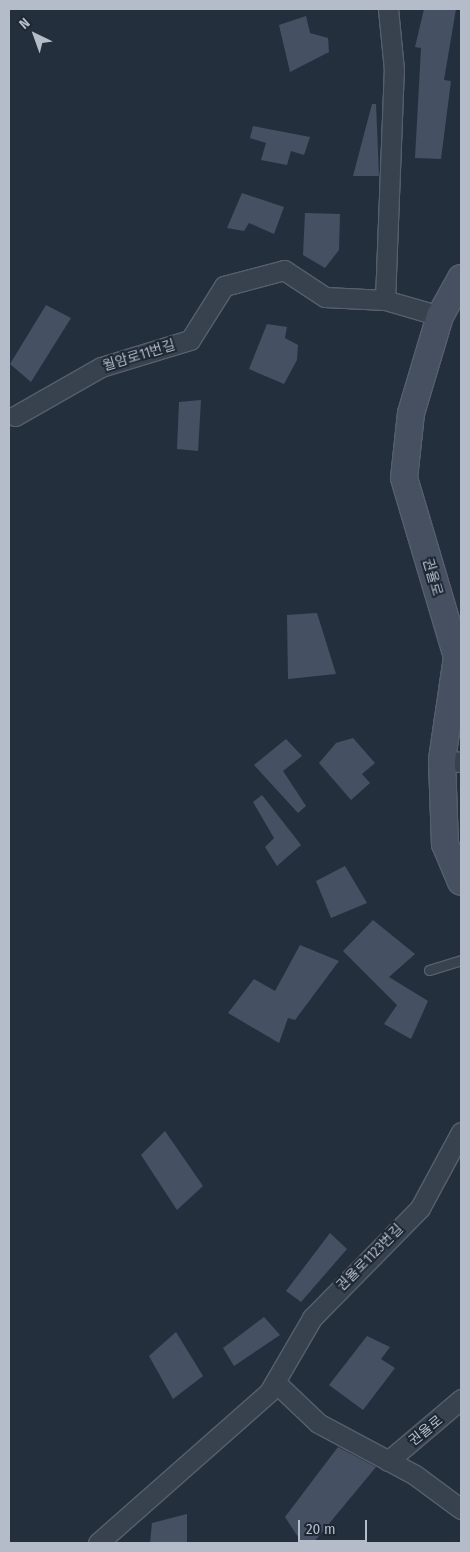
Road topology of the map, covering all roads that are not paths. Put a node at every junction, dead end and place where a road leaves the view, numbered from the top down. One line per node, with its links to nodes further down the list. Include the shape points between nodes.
1 (388, 9): 3 (street, via 394,70)
2 (461, 278): 4 (main road, 권율로)
3 (385, 300): 4 (street, 월암로11번길); 5 (street, 월암로11번길, via 325,297 284,270 224,286 190,340 101,367)
4 (440, 316): 6 (main road, 권율로, via 411,413 404,478 457,657)
5 (15, 416)
6 (452, 761): 7 (main road, 권율로, via 446,844)
7 (461, 882)
8 (461, 960): 9 (lane)
9 (429, 970)
10 (461, 1132): 11 (street, 권율로1123번길, via 420,1208 312,1318)
11 (275, 1382): 13 (street, via 318,1423); 15 (street, 권율로1123번길, via 197,1459)
12 (461, 1399): 13 (street, 권율로)
13 (388, 1461): 14 (street)
14 (461, 1509)
15 (98, 1543)

